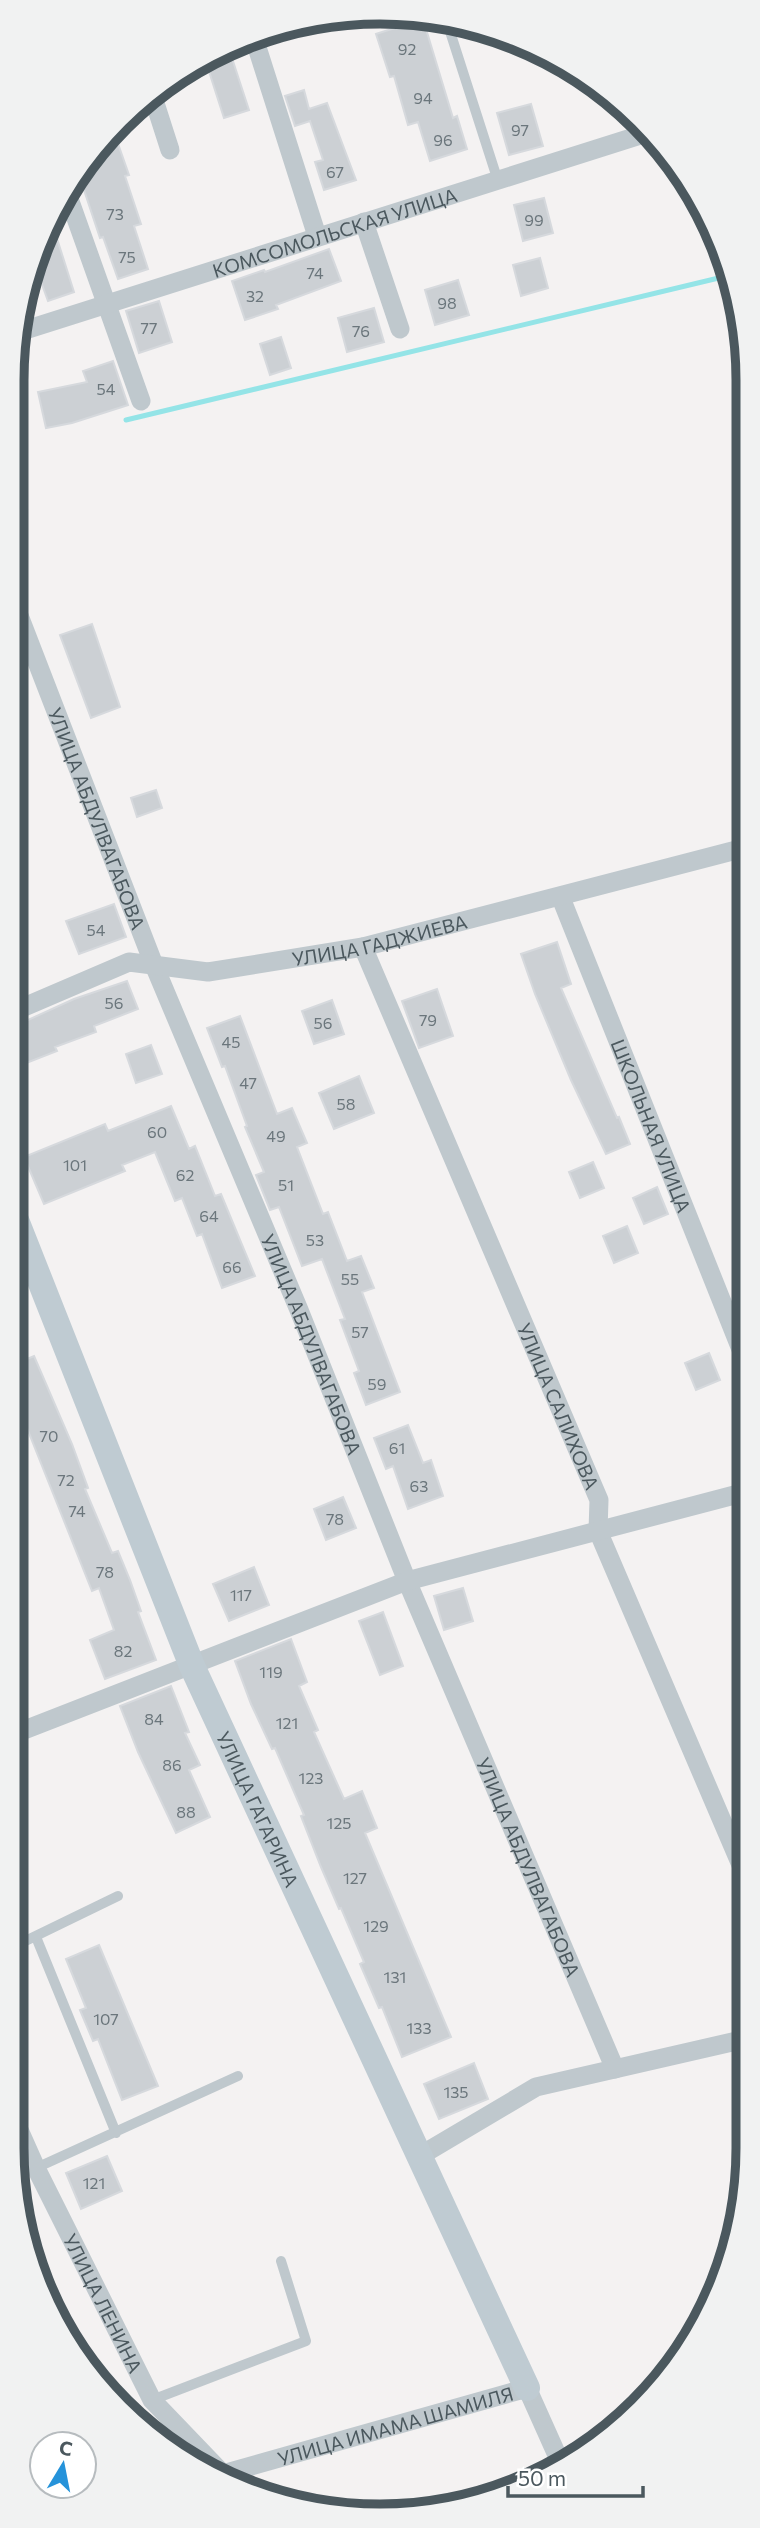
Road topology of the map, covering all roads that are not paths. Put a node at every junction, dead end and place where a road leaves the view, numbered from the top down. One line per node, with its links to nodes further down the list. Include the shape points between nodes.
1 (450, 31): 6 (lane)
2 (257, 47): 9 (street)
3 (156, 105): 5 (street)
4 (638, 136): 6 (street, КОМСОМОЛЬСКАЯ УЛИЦА)
5 (170, 150)
6 (498, 181): 8 (street, КОМСОМОЛЬСКАЯ УЛИЦА)
7 (71, 204): 10 (street)
8 (364, 222): 9 (street, КОМСОМОЛЬСКАЯ УЛИЦА); 12 (street)
9 (317, 236): 10 (street, КОМСОМОЛЬСКАЯ УЛИЦА)
10 (106, 305): 11 (street, КОМСОМОЛЬСКАЯ УЛИЦА); 13 (street)
11 (29, 329)
12 (400, 329)
13 (141, 401)
14 (24, 628): 18 (street, УЛИЦА АБДУЛВАГАБОВА)
15 (736, 850): 16 (street, УЛИЦА ГАДЖИЕВА)
16 (561, 898): 17 (street, УЛИЦА ГАДЖИЕВА); 21 (street, ШКОЛЬНАЯ УЛИЦА)
17 (363, 947): 18 (street, УЛИЦА ГАДЖИЕВА, via 208,972); 23 (street, УЛИЦА САЛИХОВА, via 599,1500)
18 (154, 965): 19 (street, УЛИЦА ГАДЖИЕВА, via 129,962); 24 (street, УЛИЦА АБДУЛВАГАБОВА)
19 (24, 1007)
20 (24, 1240): 25 (street, УЛИЦА ГАГАРИНА)
21 (736, 1335)
22 (736, 1495): 23 (street)
23 (598, 1531): 24 (street); 27 (street, УЛИЦА САЛИХОВА)
24 (407, 1581): 25 (street); 32 (street, УЛИЦА АБДУЛВАГАБОВА)
25 (192, 1666): 26 (street); 36 (street, УЛИЦА ГАГАРИНА)
26 (24, 1730)
27 (736, 1853)
28 (118, 1896): 29 (lane)
29 (36, 1937): 30 (lane); 34 (lane)
30 (24, 1942)
31 (736, 2041): 32 (street)
32 (615, 2069): 36 (street, via 536,2087)
33 (238, 2076): 34 (lane)
34 (116, 2133): 37 (lane)
35 (24, 2141): 37 (street, УЛИЦА ЛЕНИНА)
36 (418, 2157): 39 (street, УЛИЦА ГАГАРИНА)
37 (36, 2168): 40 (street, УЛИЦА ЛЕНИНА)
38 (281, 2261): 40 (lane, via 306,2341)
39 (527, 2388): 41 (street); 43 (street, УЛИЦА ИМАМА ШАМИЛЯ)
40 (152, 2400): 42 (street, УЛИЦА ЛЕНИНА)
41 (558, 2456)
42 (209, 2460)
43 (233, 2471)

